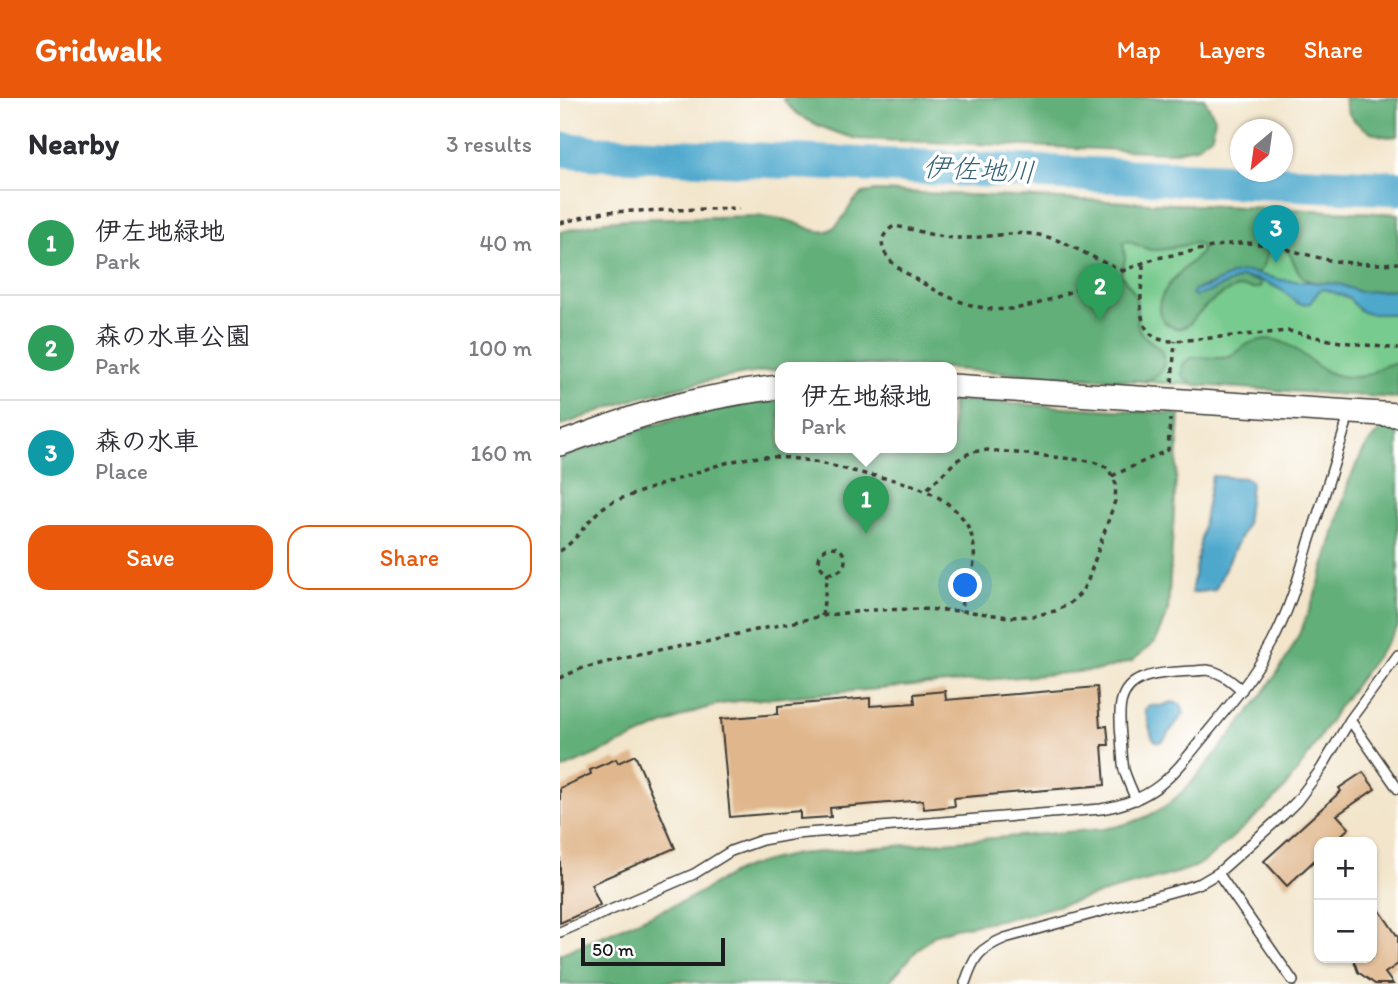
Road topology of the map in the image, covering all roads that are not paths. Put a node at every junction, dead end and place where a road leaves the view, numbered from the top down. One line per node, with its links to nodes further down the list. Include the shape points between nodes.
1 (957, 386): 3 (street)
2 (775, 388): 5 (street, via 698,400)
3 (1347, 412): 4 (street); 7 (lane, via 1286,614)
4 (1398, 415)
5 (560, 444)
6 (1398, 656): 8 (lane)
7 (1242, 690): 10 (lane, via 1168,779); 10 (lane, via 1224,675 1207,670 1145,676 1127,688 1119,718 1124,770)
8 (1350, 720): 9 (lane); 11 (lane, via 1297,801)
9 (1398, 789)
10 (1136, 800): 12 (lane, via 1101,809 762,840)
11 (1218, 873): 13 (lane); 14 (lane, via 1182,889 1005,937 986,946 972,963)
12 (560, 932)
13 (1293, 981)
14 (965, 983)

